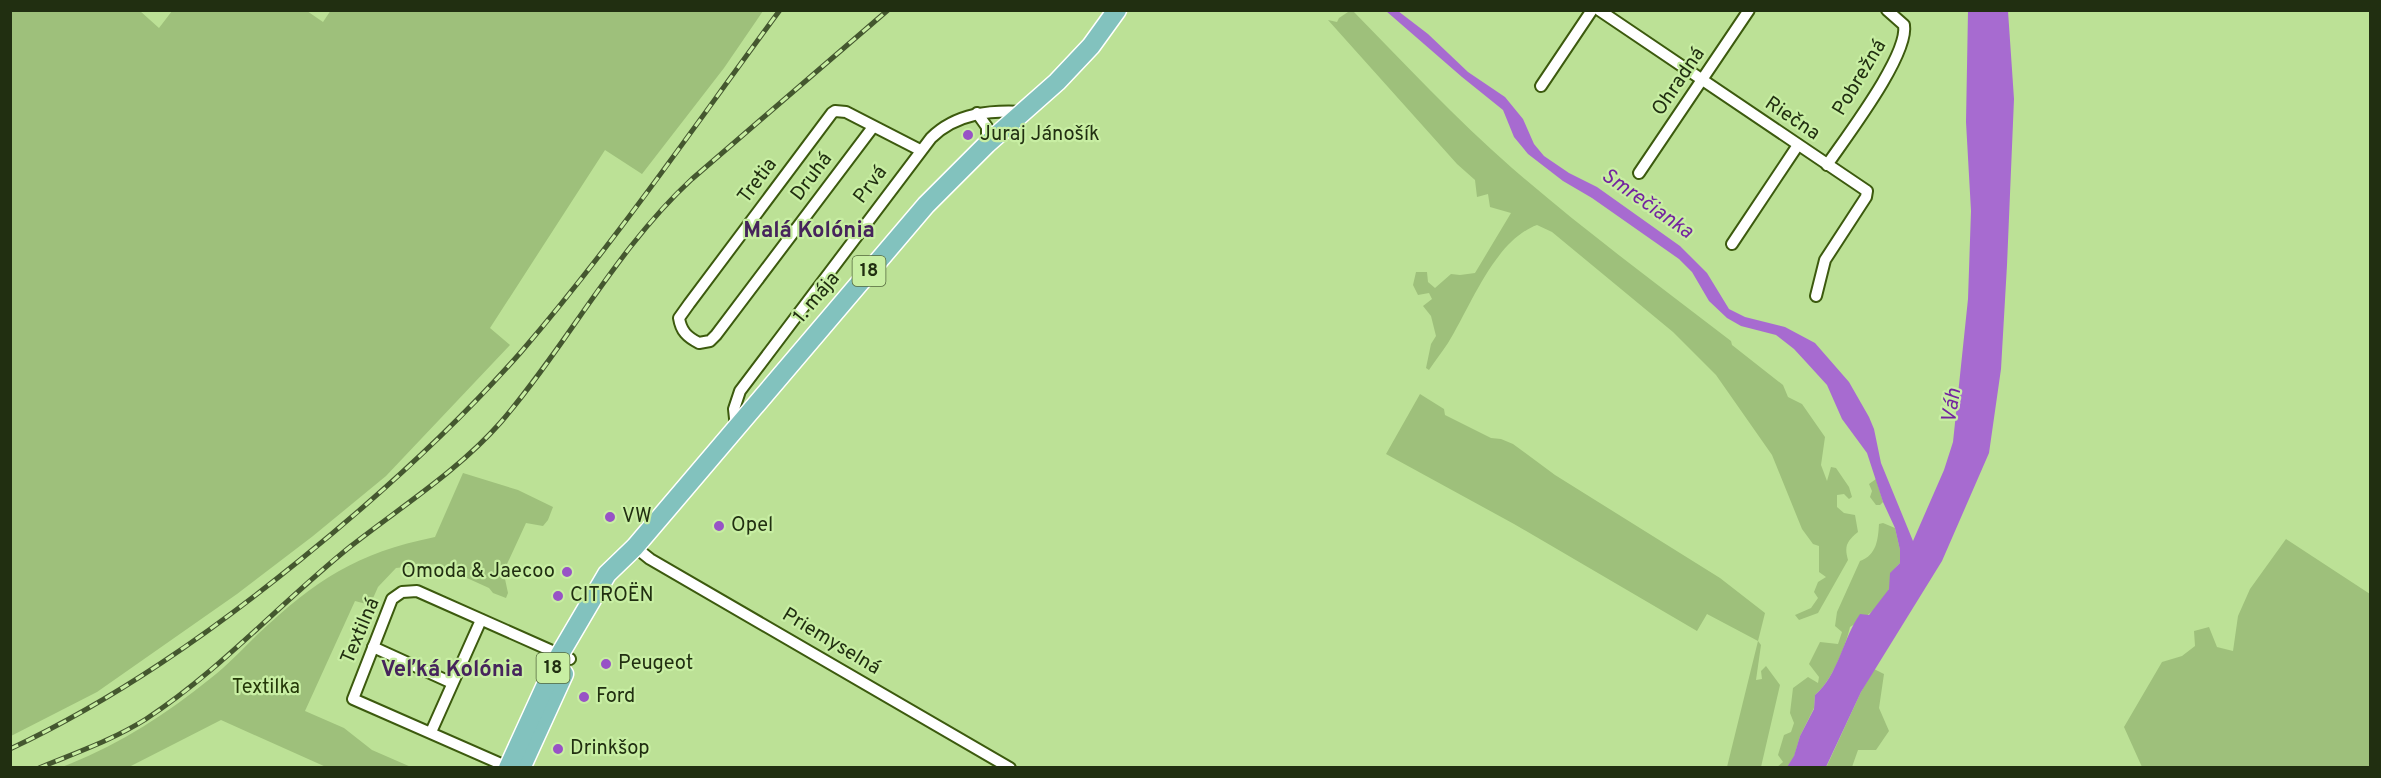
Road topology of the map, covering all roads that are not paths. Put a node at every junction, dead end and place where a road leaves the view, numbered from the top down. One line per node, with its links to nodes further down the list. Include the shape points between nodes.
1 (1117, 10): 8 (main road, 1. mája / 18, via 1075,64)
2 (1592, 10): 7 (street)
3 (1599, 10): 6 (street, Riečna)
4 (1749, 10): 6 (street, Ohradná)
5 (1890, 11): 14 (street, Pobrežná, via 1904,25 1903,42 1888,72)
6 (1702, 80): 12 (street, Riečna); 15 (street, Ohradná)
7 (1541, 86)
8 (1024, 112): 9 (street, Prvá); 11 (main road, 1. mája / 18)
9 (977, 113): 11 (street, via 987,127); 13 (street, Prvá, via 942,128)
10 (873, 127): 13 (street); 18 (street, Druhá); 18 (street, Tretia, via 846,112 835,111 689,303 679,318 685,334 699,343)
11 (987, 144): 19 (main road, 1. mája / 18, via 926,205)
12 (1798, 145): 14 (street, Riečna); 16 (street)
13 (920, 150): 19 (street, Prvá, via 740,391 734,409)
14 (1827, 165): 17 (street, Riečna, via 1867,191 1825,260)
15 (1639, 173)
16 (1732, 244)
17 (1816, 296)
18 (716, 335)
19 (736, 428): 20 (main road, 1. mája / 18)
20 (635, 547): 23 (main road, 1. mája / 18, via 607,574); 28 (street, Priemyselná)
21 (481, 620): 22 (street, Textilná, via 417,591 402,592 392,599); 23 (street, Textilná); 24 (street)
22 (373, 646): 24 (street); 25 (street, Textilná, via 353,699)
23 (565, 657): 26 (main road, 1. mája / 18); 27 (main road, 1. mája / 18)
24 (452, 683): 25 (street)
25 (431, 732): 26 (street, Textilná)
26 (508, 767)
27 (522, 768)
28 (1010, 768)

